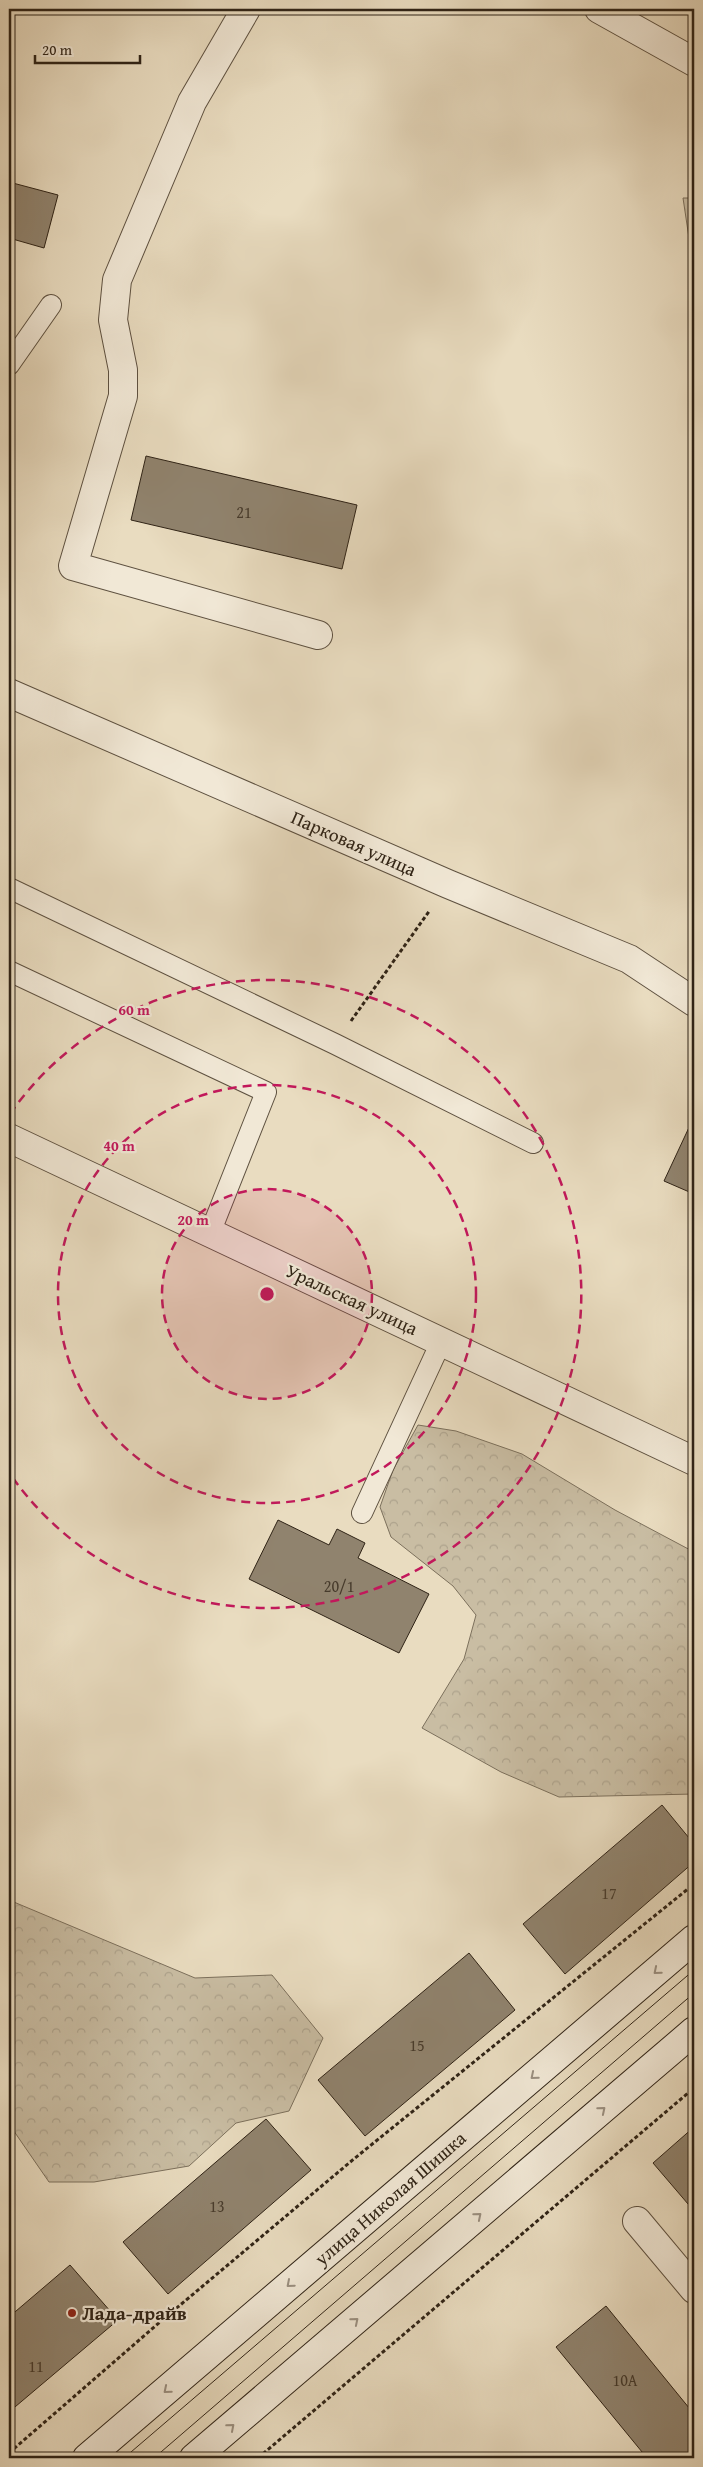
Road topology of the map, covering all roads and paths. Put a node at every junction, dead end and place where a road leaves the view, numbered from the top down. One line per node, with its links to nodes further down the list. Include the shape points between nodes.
1 (246, 9): 6 (street, via 192,102 117,280 113,320 123,370 123,396 73,566)
2 (599, 9): 3 (street)
3 (694, 62)
4 (51, 305): 5 (lane)
5 (9, 365)
6 (318, 635)
7 (9, 693): 8 (street, Парковая улица)
8 (448, 884): 11 (street, Парковая улица, via 629,959); 12 (path)
9 (9, 888): 12 (lane)
10 (9, 971): 15 (lane, via 266,1092)
11 (694, 1002)
12 (335, 1044): 14 (lane)
13 (9, 1138): 15 (street, Уральская улица)
14 (533, 1143)
15 (210, 1233): 16 (street, Уральская улица)
16 (441, 1342): 17 (street, Уральская улица); 18 (lane)
17 (694, 1461)
18 (362, 1513)
19 (694, 1884): 25 (path, via 356,2158)
20 (694, 1939): 26 (street, улица Николая Шишка, one-way to 26)
21 (694, 2031): 27 (street, one-way to 21)
22 (694, 2088): 28 (path)
23 (637, 2221): 24 (street)
24 (694, 2289)
25 (9, 2453)
26 (87, 2458)
27 (194, 2458)
28 (258, 2458)

